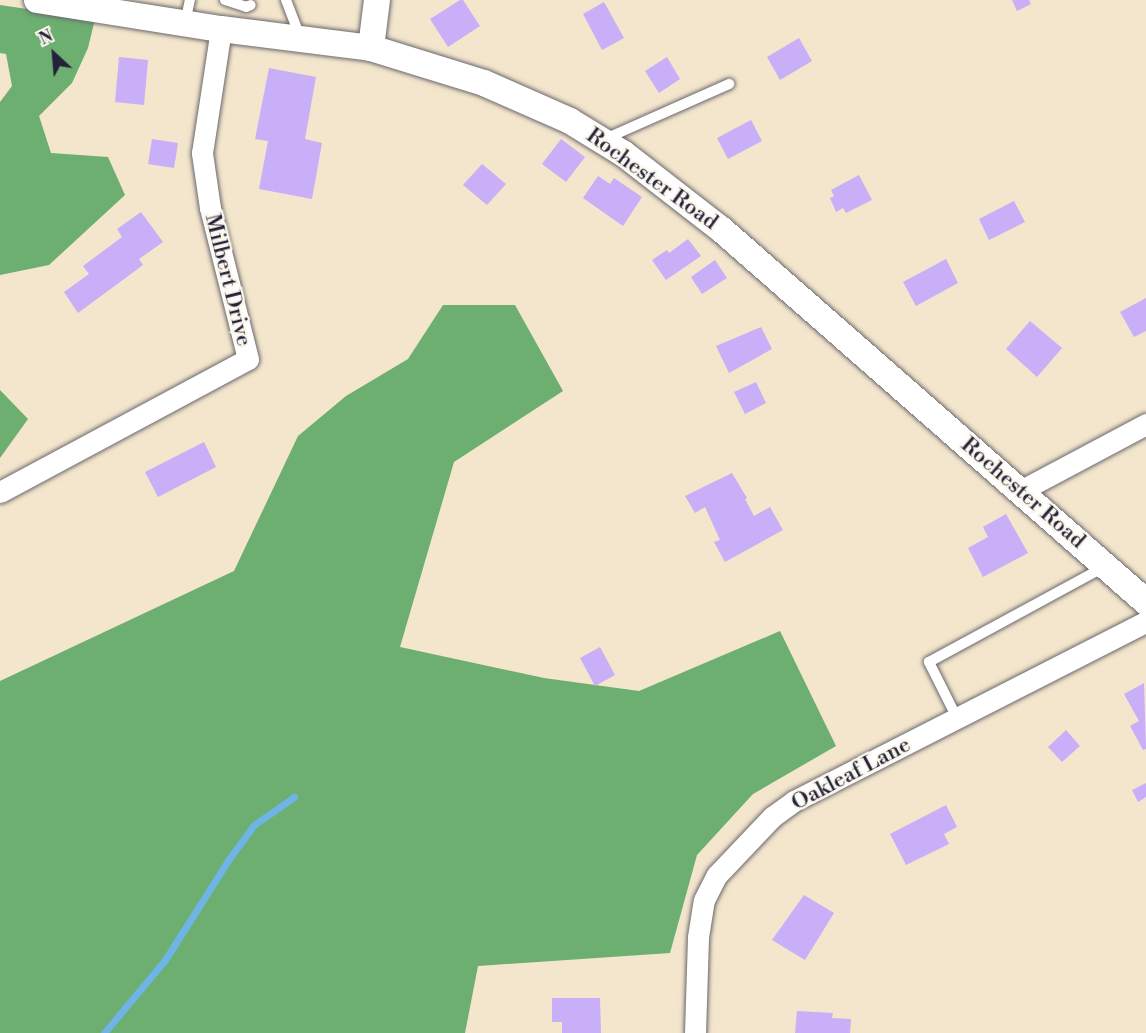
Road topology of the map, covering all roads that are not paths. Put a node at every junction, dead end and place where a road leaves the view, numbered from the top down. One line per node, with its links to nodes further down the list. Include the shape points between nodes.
1 (37, 0): 6 (street, Rochester Road)
2 (225, 0): 5 (lane)
3 (286, 0): 8 (lane)
4 (378, 0): 9 (street)
5 (251, 5)
6 (187, 12): 7 (street, Rochester Road)
7 (220, 29): 8 (street, Rochester Road); 14 (street, Milbert Drive, via 202,153 210,208 248,359)
8 (300, 39): 9 (street, Rochester Road)
9 (371, 48): 11 (street, Rochester Road, via 484,83 570,121)
10 (729, 84): 11 (lane)
11 (602, 140): 13 (street, Rochester Road, via 669,186 722,230)
12 (1146, 424): 13 (street)
13 (1020, 491): 15 (street, Rochester Road)
14 (0, 492)
15 (1106, 566): 16 (street, Rochester Road); 18 (lane, via 929,662)
16 (1146, 602)
17 (1146, 622): 18 (street, Oakleaf Lane)
18 (957, 718): 19 (street, Oakleaf Lane, via 794,801 772,817 717,875 704,900 698,937)
19 (695, 1033)

